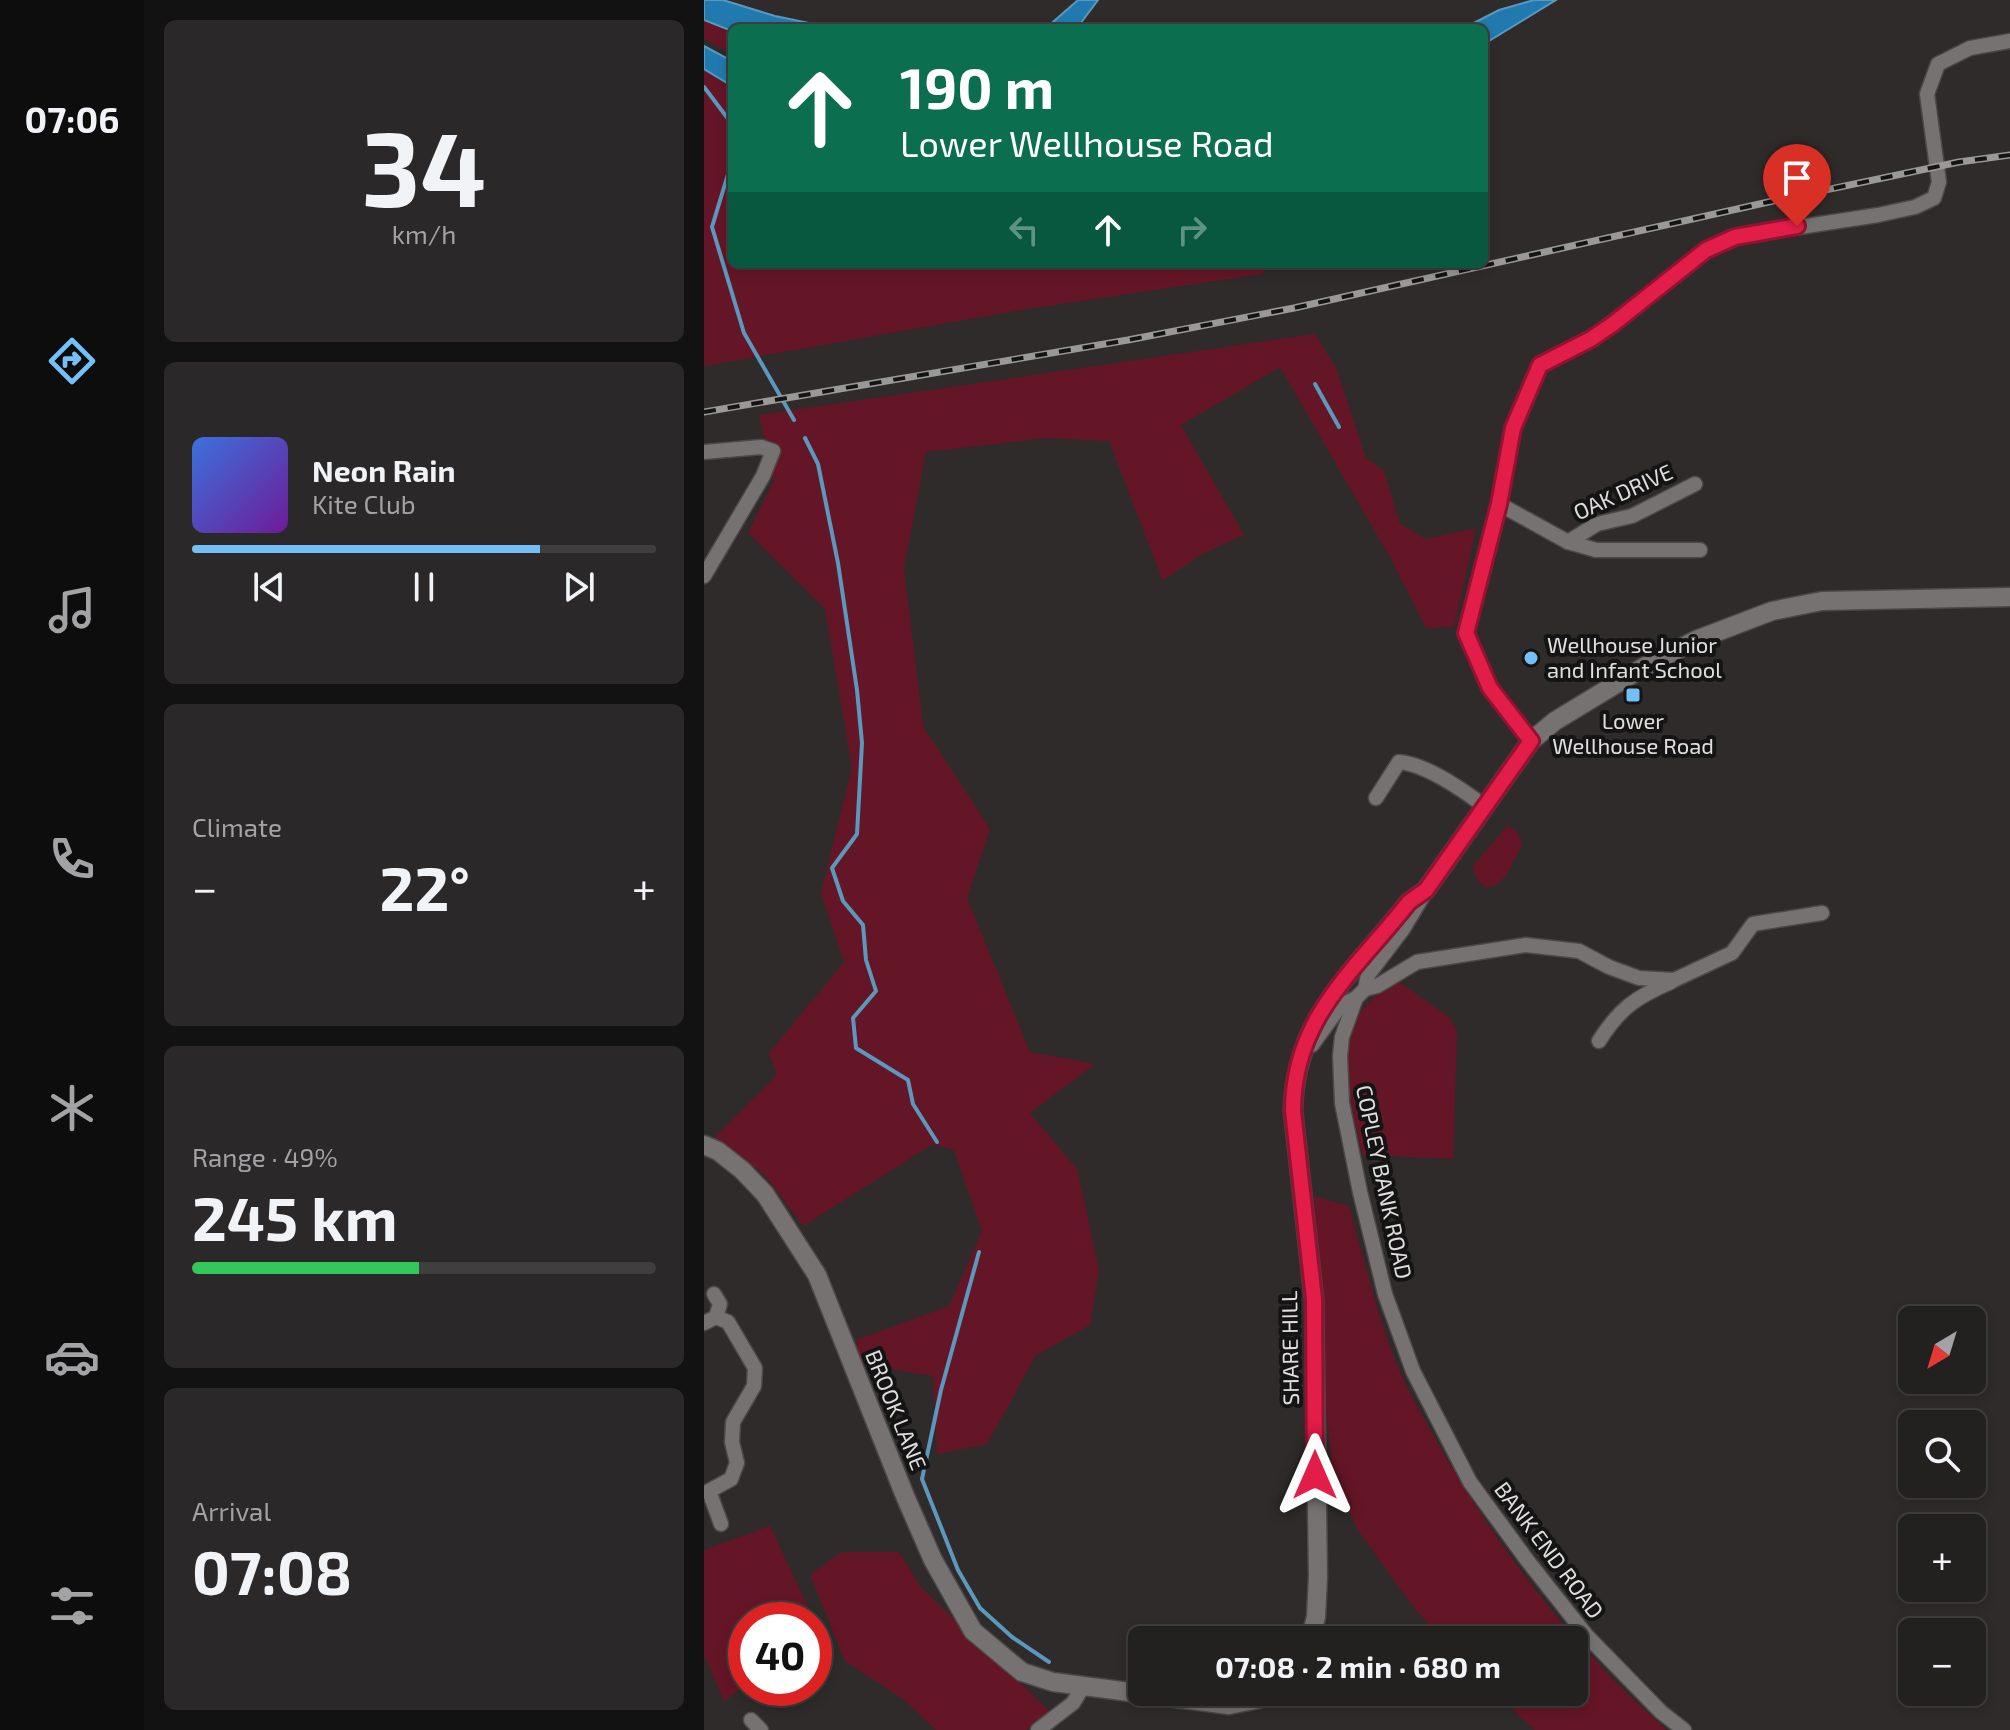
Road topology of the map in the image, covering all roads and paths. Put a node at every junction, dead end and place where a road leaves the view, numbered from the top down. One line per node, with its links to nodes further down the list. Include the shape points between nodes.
1 (2010, 41): 4 (street, via 1970,48 1938,64 1927,94 1939,182 1934,198 1878,215 1735,237 1706,250 1591,339 1540,365 1513,428)
2 (704, 452): 7 (street, via 761,447 773,451)
3 (1695, 484): 5 (street, OAK DRIVE, via 1632,516 1597,524)
4 (1499, 504): 5 (street, OAK DRIVE); 9 (street, via 1466,633 1490,688)
5 (1568, 542): 6 (street, OAK DRIVE, via 1596,550)
6 (1700, 550)
7 (704, 576)
8 (2010, 597): 9 (street, via 1822,601 1772,611 1644,667)
9 (1531, 741): 11 (street)
10 (1376, 798): 11 (street, via 1399,762 1416,766)
11 (1484, 806): 12 (street)
12 (1426, 890): 15 (street, COPLEY BANK ROAD); 17 (street, via 1409,902 1318,1014)
13 (1822, 913): 14 (street, via 1753,924 1732,953)
14 (1674, 980): 15 (street, via 1639,978 1579,951 1526,945 1417,962); 16 (street, via 1632,1002)
15 (1360, 994): 17 (street, COPLEY BANK ROAD, via 1341,1005); 21 (street, COPLEY BANK ROAD, via 1342,1037 1342,1103 1385,1294)
16 (1599, 1041)
17 (1302, 1058): 24 (street, SHARE HILL, via 1293,1082 1293,1111 1314,1299 1318,1576)
18 (704, 1145): 25 (street, BROOK LANE, via 742,1170 765,1194 817,1275 933,1560 973,1631 1022,1672)
19 (714, 1294): 20 (street, via 720,1304)
20 (710, 1320): 22 (street, via 728,1322 755,1368 754,1386 733,1422 737,1463 731,1479)
21 (1413, 1371): 28 (street, BANK END ROAD, via 1470,1482 1527,1560 1587,1636)
22 (707, 1486): 23 (street)
23 (721, 1524)
24 (1314, 1626)
25 (1084, 1685): 26 (street); 27 (street, via 1073,1703)
26 (1128, 1691)
27 (1038, 1730)
28 (1684, 1730)

